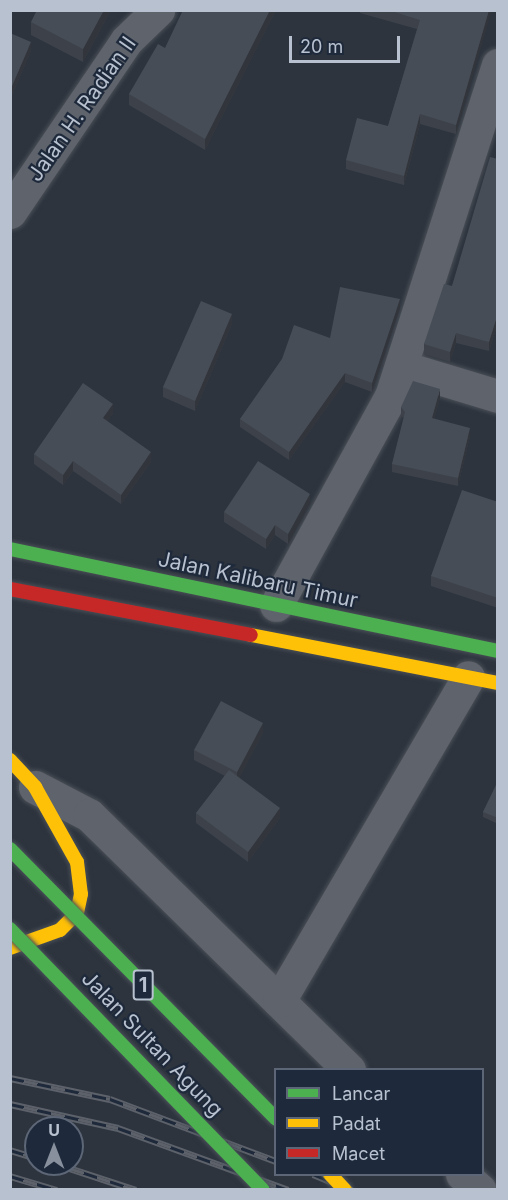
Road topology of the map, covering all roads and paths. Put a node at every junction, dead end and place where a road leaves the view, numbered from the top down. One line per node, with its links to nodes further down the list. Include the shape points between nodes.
1 (158, 10): 3 (street, Jalan H. Radian II, via 126,41)
2 (498, 65): 4 (street)
3 (11, 211)
4 (402, 367): 5 (street); 8 (street)
5 (498, 396)
6 (10, 549): 8 (main road, Jalan Kalibaru Timur)
7 (10, 589): 10 (main road)
8 (276, 606): 9 (main road, Jalan Kalibaru Timur)
9 (498, 651)
10 (483, 680): 16 (street)
11 (10, 760): 12 (main road)
12 (35, 787): 15 (main road, via 77,861 81,894 77,913 60,930); 16 (street, via 88,815)
13 (10, 849): 18 (main road, Jalan Sultan Agung / 1, bridge)
14 (10, 929): 21 (main road, Jalan Sultan Agung, bridge)
15 (10, 948)
16 (279, 1001): 17 (street)
17 (347, 1068)
18 (274, 1117)
19 (332, 1176): 22 (main road, bridge)
20 (464, 1176): 23 (street)
21 (263, 1190)
22 (345, 1190)
23 (480, 1190)

